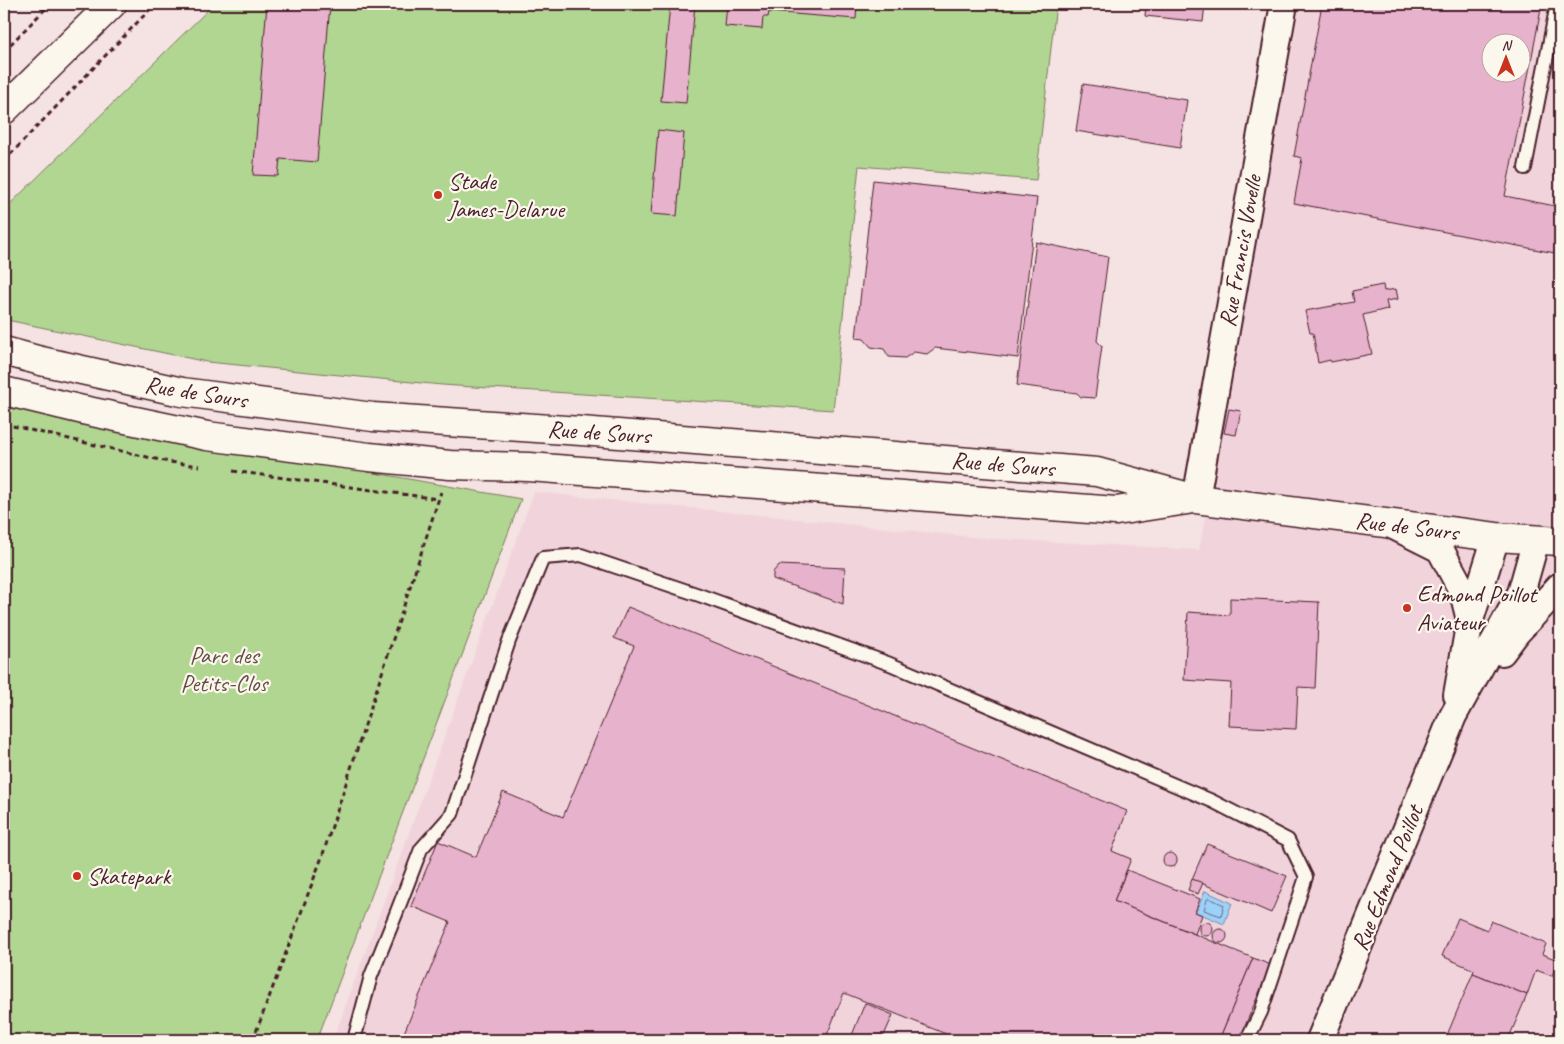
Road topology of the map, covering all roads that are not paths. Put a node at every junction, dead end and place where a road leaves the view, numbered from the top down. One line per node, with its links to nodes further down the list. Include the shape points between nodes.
1 (112, 4): 4 (main road)
2 (1284, 4): 8 (street, Rue Francis Vovelle)
3 (1557, 4): 5 (lane)
4 (4, 110)
5 (1525, 168)
6 (4, 351): 8 (main road, Rue de Sours, via 182,392 373,417 591,431 1097,472)
7 (4, 391): 8 (main road, Rue de Sours, via 208,436 450,465 1116,511)
8 (1196, 499): 9 (main road, Rue de Sours)
9 (1389, 523): 10 (main road, Rue de Sours); 13 (street, Rue Edmond Poillot, via 1440,549 1463,592)
10 (1496, 537): 11 (main road, Rue de Sours); 13 (street, Rue Edmond Poillot)
11 (1548, 541): 14 (street, Rue Edmond Poillot)
12 (1560, 586): 14 (street, Rue Edmond Poillot, via 1517,632)
13 (1470, 620): 14 (street, Rue Edmond Poillot)
14 (1453, 716): 17 (street, Rue Edmond Poillot)
15 (354, 1040): 16 (lane, via 371,976 421,849 452,814 510,641 543,558 581,555 890,664 1212,801 1288,840 1306,877 1261,1012)
16 (1247, 1040)
17 (1320, 1040)

